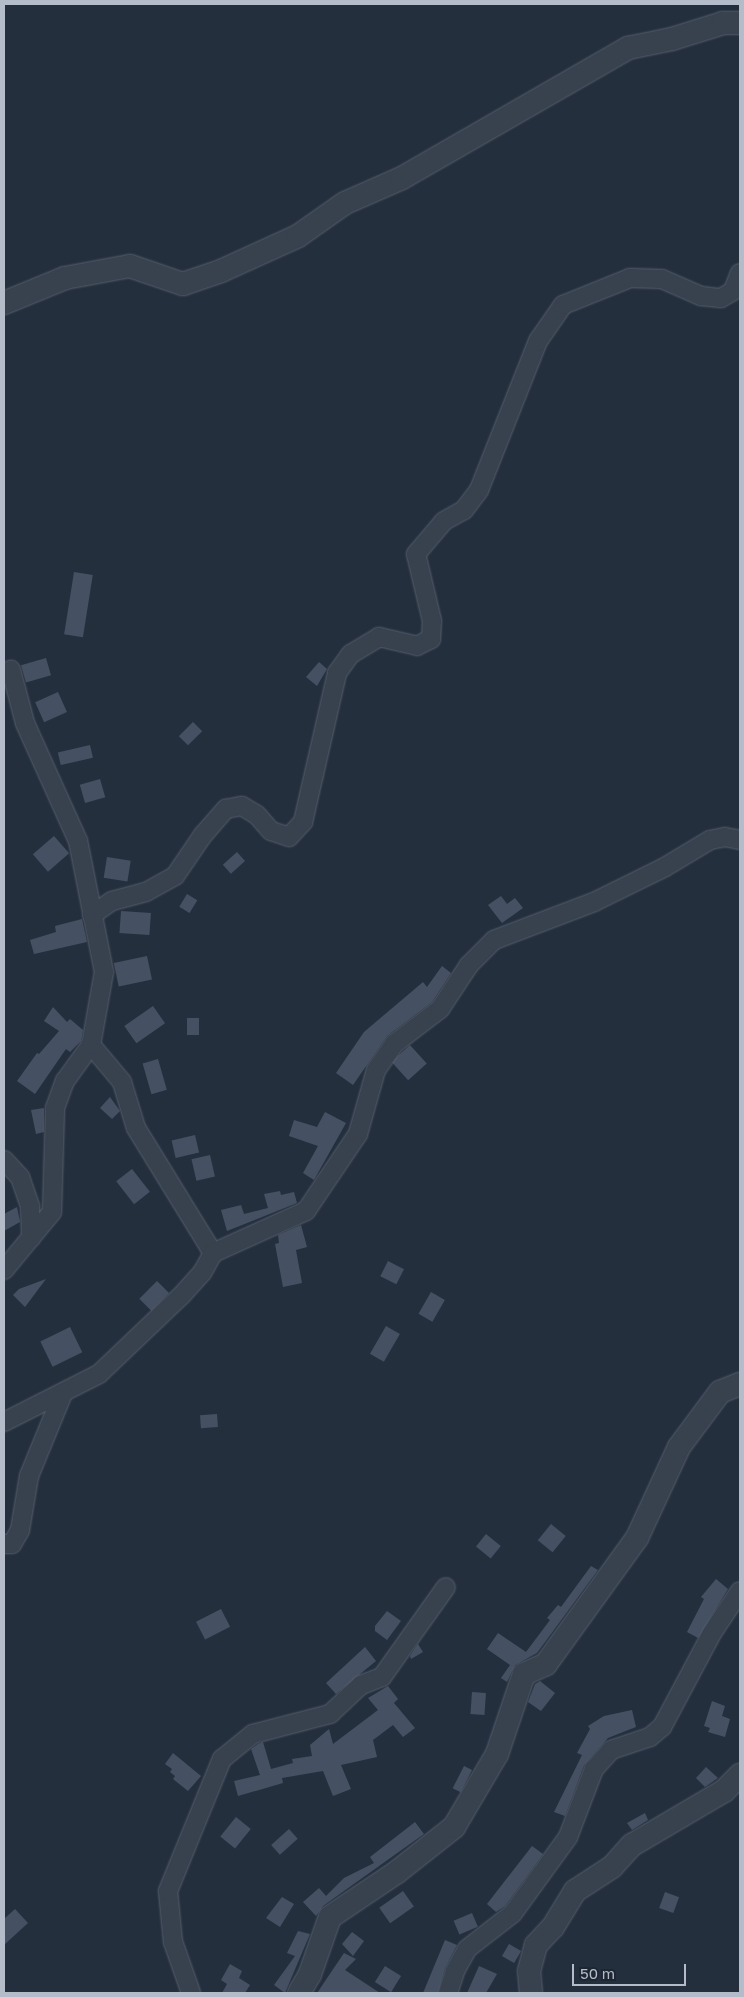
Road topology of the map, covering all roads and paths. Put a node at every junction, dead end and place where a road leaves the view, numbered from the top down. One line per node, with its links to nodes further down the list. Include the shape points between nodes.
1 (740, 23): 3 (street, via 723,23 628,48 402,178 346,203 298,236 221,271 183,284 130,266 65,278)
2 (740, 273): 6 (street, via 733,292 721,298 702,296 662,279 630,278 563,305 538,341 479,490 464,510 444,521 416,554 432,621 431,639 416,646 380,637 351,654 337,673 303,822 289,837 271,831 242,806 226,809 174,876 146,892 112,901)
3 (4, 303)
4 (11, 670): 6 (street, via 25,723 78,842)
5 (740, 840): 10 (street, via 725,837 710,840 665,867 594,902 494,940 469,964 440,1009 394,1044 376,1070 358,1134 306,1211)
6 (92, 915): 7 (street, via 104,972)
7 (91, 1045): 9 (street, via 65,1081 55,1108 52,1212); 10 (street, via 122,1082 140,1136)
8 (4, 1160): 9 (street, via 20,1176 30,1206)
9 (31, 1238): 11 (street)
10 (213, 1253): 13 (street, via 202,1273 181,1296 99,1374)
11 (4, 1270)
12 (740, 1384): 20 (street, via 720,1392 678,1448 637,1538 546,1664 524,1674 497,1754 454,1827 397,1872 330,1917 310,1974)
13 (63, 1393): 14 (street, via 19,1411); 15 (street, via 29,1476 20,1530 12,1544)
14 (4, 1422)
15 (4, 1544)
16 (446, 1587): 19 (street, via 382,1677 361,1685 330,1714 253,1734 222,1759 168,1891 173,1942)
17 (740, 1591): 21 (street, via 712,1633 662,1727 650,1737 611,1750 594,1769 563,1844 513,1913 467,1949)
18 (740, 1775): 22 (street, via 724,1791 632,1846 612,1867 575,1892 553,1927 536,1945 529,1971)
19 (191, 1993)
20 (299, 1993)
21 (448, 1993)
22 (531, 1993)

